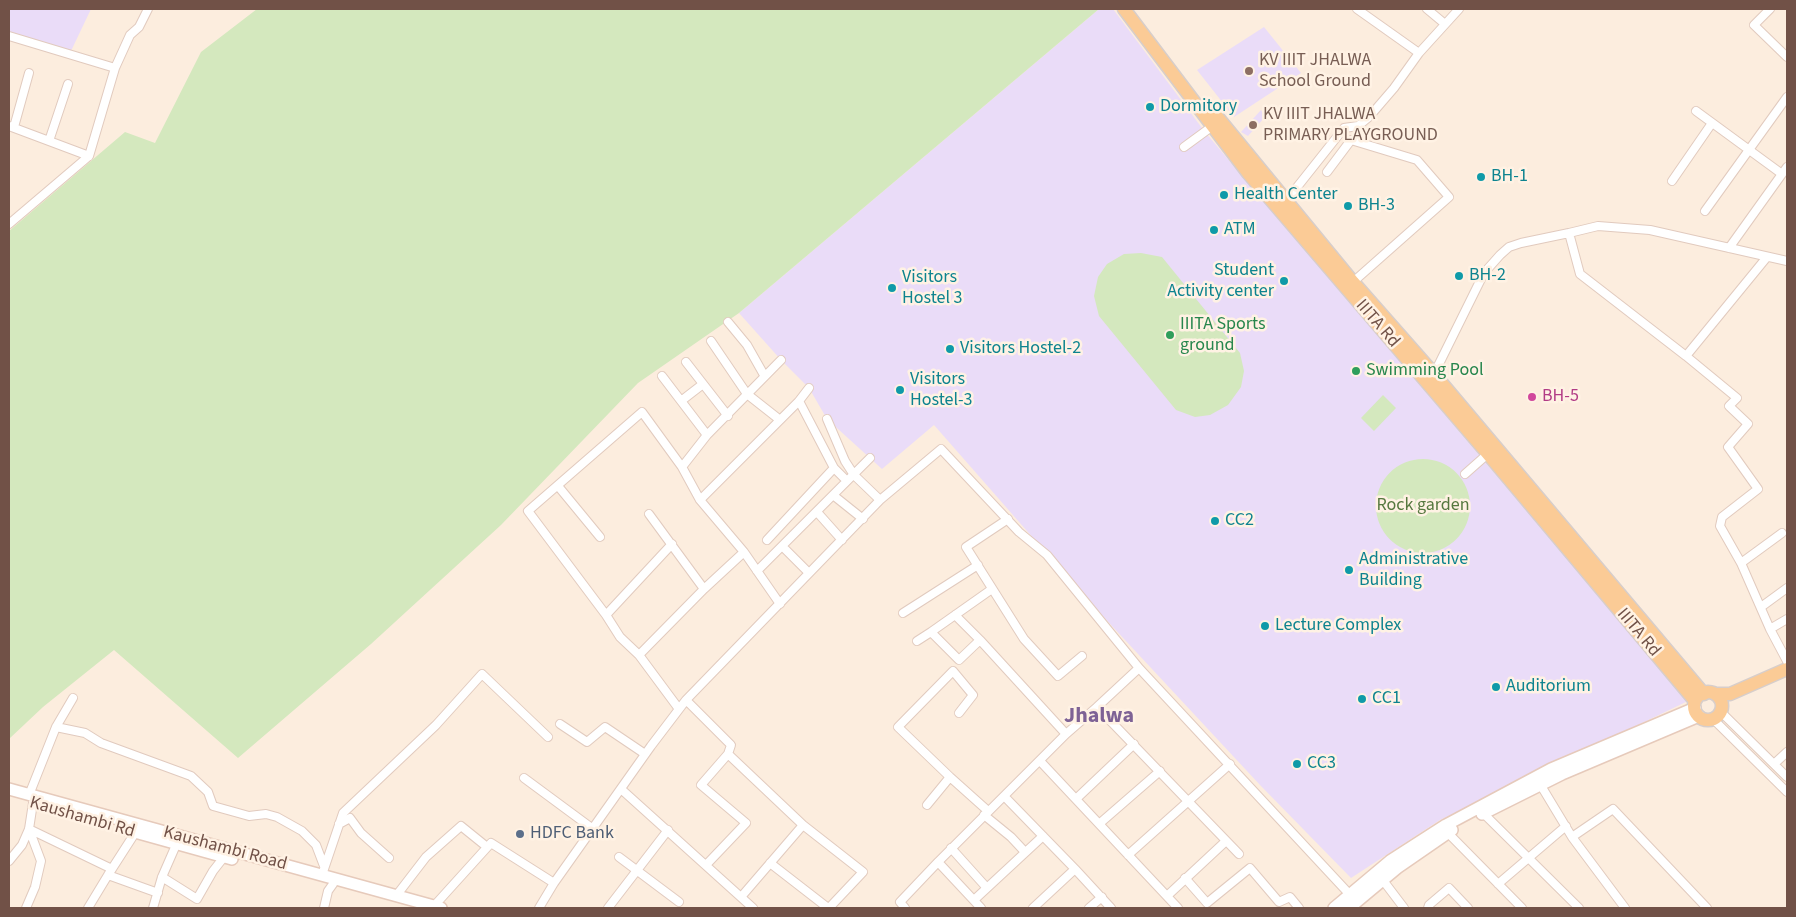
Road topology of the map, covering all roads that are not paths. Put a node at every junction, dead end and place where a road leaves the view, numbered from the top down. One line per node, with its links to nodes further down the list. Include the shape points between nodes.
1 (148, 9): 12 (street, via 130,35)
2 (1124, 9): 17 (main road, IIITA Rd)
3 (1135, 9): 17 (main road, IIITA Rd)
4 (1357, 9): 10 (street)
5 (1427, 9): 8 (street)
6 (1459, 9): 8 (street)
7 (1770, 9): 11 (street, via 1754,24)
8 (1445, 24): 10 (street)
9 (9, 36): 12 (street)
10 (1419, 53): 28 (street, via 1369,117 1358,126 1344,128)
11 (1787, 57)
12 (115, 68): 23 (street)
13 (30, 73): 19 (street)
14 (68, 84): 20 (street)
15 (1787, 97): 22 (street)
16 (1696, 111): 18 (street)
17 (1216, 123): 21 (street); 28 (main road, IIITA Rd); 53 (main road, IIITA Rd, via 1248,173)
18 (1712, 123): 22 (street); 27 (street)
19 (11, 126): 20 (street)
20 (49, 141): 23 (street)
21 (1184, 147)
22 (1748, 149): 26 (street); 29 (street)
23 (89, 156): 30 (street)
24 (1787, 167): 26 (street)
25 (1327, 172): 35 (street, via 1351,140 1417,160 1449,197)
26 (1782, 174): 32 (street)
27 (1672, 181)
28 (1286, 201): 35 (main road, IIITA Rd)
29 (1705, 211)
30 (9, 224)
31 (1569, 233): 32 (street, via 1598,226 1650,230); 38 (street, via 1580,274); 41 (street, via 1521,243 1500,255 1484,273)
32 (1729, 248): 33 (street)
33 (1767, 257): 34 (street); 38 (street)
34 (1786, 259)
35 (1353, 282): 41 (main road, IIITA Rd)
36 (728, 322): 42 (street, via 747,345)
37 (711, 341): 46 (street)
38 (1686, 356): 75 (street, via 1737,398 1729,406 1748,424 1728,447 1758,489 1722,517 1720,526)
39 (781, 360): 42 (street)
40 (686, 362): 44 (street)
41 (1434, 374): 53 (main road, IIITA Rd)
42 (764, 375): 46 (street)
43 (662, 376): 47 (street)
44 (703, 384): 47 (street); 49 (street)
45 (809, 388): 48 (street)
46 (747, 394): 49 (street); 51 (street)
47 (681, 401): 52 (street)
48 (799, 401): 51 (street); 56 (street)
49 (728, 416): 52 (street)
50 (828, 419): 58 (street)
51 (780, 420): 62 (street)
52 (707, 435): 55 (street)
53 (1492, 450): 57 (street); 100 (main road, IIITA Rd)
54 (870, 458): 58 (street)
55 (682, 467): 60 (street, via 642,412); 62 (street)
56 (834, 468): 59 (street); 70 (street)
57 (1465, 474)
58 (854, 475): 59 (street); 63 (street)
59 (847, 481): 61 (street)
60 (558, 486): 69 (street); 85 (street, via 528,511)
61 (833, 495): 64 (street); 66 (street)
62 (700, 500): 74 (street)
63 (880, 500): 66 (street); 67 (street, via 941,449)
64 (817, 512): 71 (street); 73 (street)
65 (649, 514): 72 (street)
66 (863, 519): 71 (street)
67 (1008, 519): 76 (street, via 966,546); 95 (street, via 1047,555)
68 (1782, 533): 75 (street)
69 (600, 537)
70 (767, 540)
71 (842, 540): 78 (street)
72 (672, 544): 80 (street); 85 (street)
73 (782, 546): 77 (street); 78 (street)
74 (744, 552): 77 (street); 80 (street)
75 (1741, 563): 83 (street)
76 (978, 565): 81 (street); 84 (street)
77 (757, 571): 82 (street)
78 (809, 574): 82 (street)
79 (1787, 588): 83 (street)
80 (704, 589): 92 (street)
81 (992, 589): 86 (street); 93 (street, via 1024,638 1058,676)
82 (780, 604): 99 (street)
83 (1761, 608): 88 (street)
84 (903, 613)
85 (606, 615): 92 (street, via 620,637)
86 (955, 615): 89 (street); 90 (street)
87 (1787, 619): 88 (street)
88 (1770, 629): 94 (street)
89 (931, 632): 90 (street, via 959,660); 91 (street)
90 (980, 640): 107 (street)
91 (917, 641)
92 (639, 655): 102 (street)
93 (1082, 656)
94 (1787, 661)
95 (1138, 668): 101 (street); 114 (street)
96 (1787, 669): 100 (main road)
97 (1787, 678): 104 (main road, via 1734,702)
98 (73, 698): 106 (street)
99 (686, 700): 102 (street); 112 (street, via 732,745)
100 (1701, 703): 104 (main road, IIITA Rd, via 1721,701); 104 (main road, via 1704,720); 120 (main road); 175 (main road, via 1551,769 1423,838 1390,860)
101 (1098, 707): 107 (street); 109 (street)
102 (679, 709): 111 (street)
103 (959, 713): 119 (street, via 973,695 953,671 898,726)
104 (1719, 714): 115 (street); 123 (street)
105 (560, 724): 111 (street, via 587,742 605,727)
106 (56, 727): 126 (street); 159 (street, via 85,733 102,744 191,776 208,792 213,806 249,816 266,814 277,817 302,831 316,845)
107 (1066, 734): 113 (street)
108 (548, 737): 132 (street, via 482,674 436,725 343,813)
109 (1134, 744): 116 (street); 127 (street)
110 (1787, 752): 115 (street)
111 (645, 754): 122 (street)
112 (728, 754): 134 (street); 157 (street, via 701,784 746,823)
113 (1040, 762): 124 (street); 127 (street)
114 (1230, 764): 128 (street); 175 (street)
115 (1774, 764): 117 (street)
116 (1160, 771): 128 (street); 133 (street)
117 (1787, 777)
118 (524, 778): 137 (street)
119 (950, 778): 129 (street); 130 (street)
120 (1540, 784): 131 (main road); 135 (street)
121 (9, 789): 126 (main road, Kaushambi Road)
122 (621, 789): 137 (street); 138 (street)
123 (1787, 792)
124 (1004, 796): 130 (street); 141 (street)
125 (9, 797): 126 (main road, Kaushambi Rd)
126 (31, 799): 136 (street); 139 (main road, Kaushambi Rd); 159 (main road, Kaushambi Road)
127 (1076, 799): 133 (street)
128 (1188, 801): 143 (street); 148 (street)
129 (927, 805)
130 (986, 813): 146 (street); 147 (street)
131 (1482, 813): 140 (main road); 153 (street)
132 (339, 824): 152 (street, via 350,818 361,833); 159 (street)
133 (1099, 824): 148 (street)
134 (803, 825): 156 (street); 186 (street, via 863,872)
135 (1566, 826): 142 (street); 153 (street)
136 (29, 829): 154 (street, via 22,845); 161 (street); 178 (street, via 41,861)
137 (593, 829): 165 (street)
138 (668, 830): 157 (street); 160 (street)
139 (136, 832): 144 (main road, Kaushambi Rd); 161 (street)
140 (1447, 832): 164 (main road); 167 (street)
141 (1043, 836): 147 (street); 158 (street)
142 (1572, 837): 200 (street); 201 (street, via 1612,809)
143 (1226, 841): 149 (street); 163 (street)
144 (176, 845): 150 (main road, Kaushambi Rd); 162 (street)
145 (487, 847): 165 (street, via 491,843); 170 (street, via 461,826 426,857); 177 (street)
146 (951, 848): 155 (street); 168 (street)
147 (1025, 852): 168 (street)
148 (1128, 854): 171 (street)
149 (1239, 854)
150 (224, 857): 162 (street, via 197,899); 166 (main road, Kaushambi Rd)
151 (619, 857): 160 (street)
152 (389, 858)
153 (1528, 858): 167 (street); 199 (street)
154 (9, 859)
155 (938, 862): 174 (street); 187 (street, via 900,902)
156 (770, 864): 172 (street); 186 (street)
157 (706, 865): 172 (street)
158 (1076, 869): 173 (street); 189 (street)
159 (323, 870): 170 (main road, Kaushambi Road)
160 (638, 871): 176 (street); 184 (street)
161 (110, 872): 169 (street); 179 (street)
162 (162, 878): 169 (street)
163 (1185, 878): 171 (street); 193 (street, via 1207,903 1250,868 1279,902 1290,897)
164 (1382, 879): 175 (main road); 195 (street)
165 (554, 883): 183 (street)
166 (332, 884): 181 (street); 182 (main road, Kaushambi Rd)
167 (1498, 884): 198 (street)
168 (987, 888): 174 (street)
169 (158, 893): 180 (street)
170 (396, 896): 177 (main road, Kaushambi Road)
171 (1167, 896): 192 (street)
172 (740, 897): 185 (street)
173 (1102, 897): 190 (street); 191 (street)
174 (974, 900): 188 (street)
175 (1351, 901): 194 (main road)
176 (679, 902)
177 (437, 907)
178 (26, 908)
179 (88, 908)
180 (153, 908)
181 (324, 908)
182 (417, 908)
183 (540, 908)
184 (608, 908)
185 (753, 908)
186 (829, 908)
187 (904, 908)
188 (981, 908)
189 (1033, 908)
190 (1089, 908)
191 (1111, 908)
192 (1178, 908)
193 (1299, 908)
194 (1334, 908)
195 (1404, 908)
196 (1428, 908): 197 (street, via 1449,888)
197 (1468, 908)
198 (1522, 908)
199 (1579, 908)
200 (1625, 908)
201 (1707, 908)

